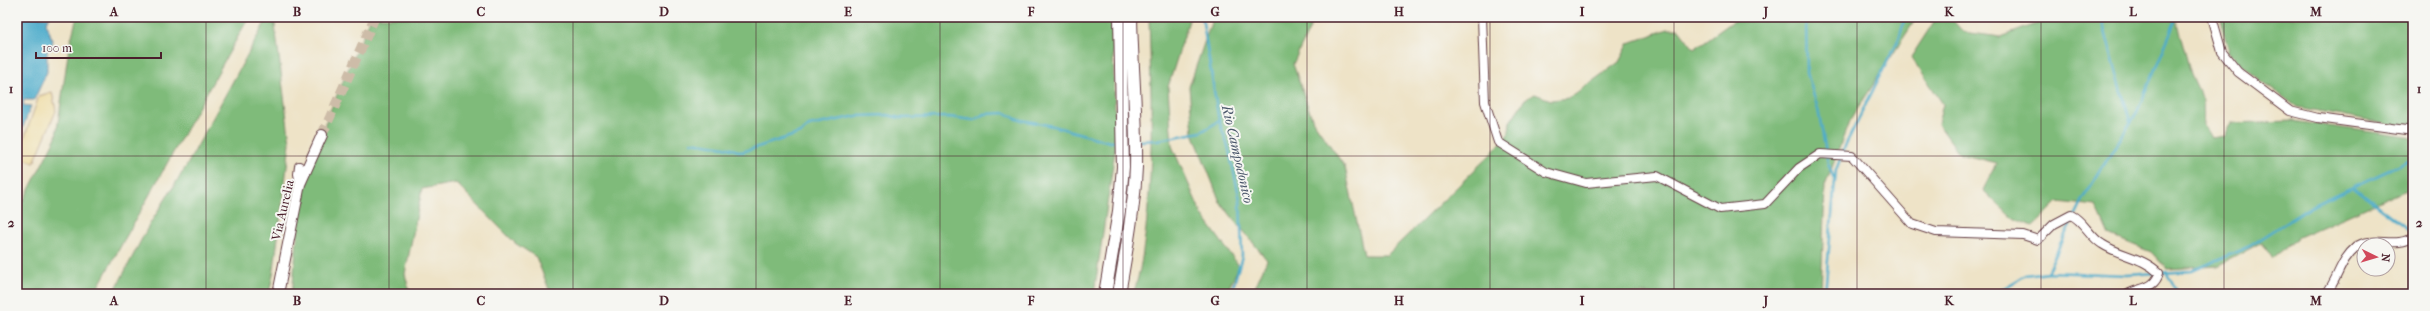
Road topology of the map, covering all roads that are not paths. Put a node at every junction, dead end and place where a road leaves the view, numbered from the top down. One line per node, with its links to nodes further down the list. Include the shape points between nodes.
1 (1127, 17): 7 (highway, via 1122,88); 7 (highway, via 1135,87)
2 (1482, 17): 13 (street, via 1485,102 1498,142 1546,172 1586,183 1657,176 1720,209 1765,204 1799,168 1820,154 1852,156 1912,224 1936,232 2023,235 2038,240 2054,224 2071,215 2079,219 2098,241 2151,265 2159,273 2158,280 2153,285)
3 (2212, 17): 4 (street, via 2222,52 2238,72 2290,111 2318,118)
4 (2413, 131)
5 (322, 135): 8 (main road, Via Aurelia)
6 (299, 166): 8 (street)
7 (1130, 168): 11 (highway, via 1119,211); 12 (highway, via 1132,214)
8 (300, 184): 10 (main road, Via Aurelia)
9 (2413, 237): 14 (street, via 2401,242 2376,242 2357,246 2343,260)
10 (278, 294)
11 (1106, 294)
12 (1119, 294)
13 (2128, 294)
14 (2326, 294)

